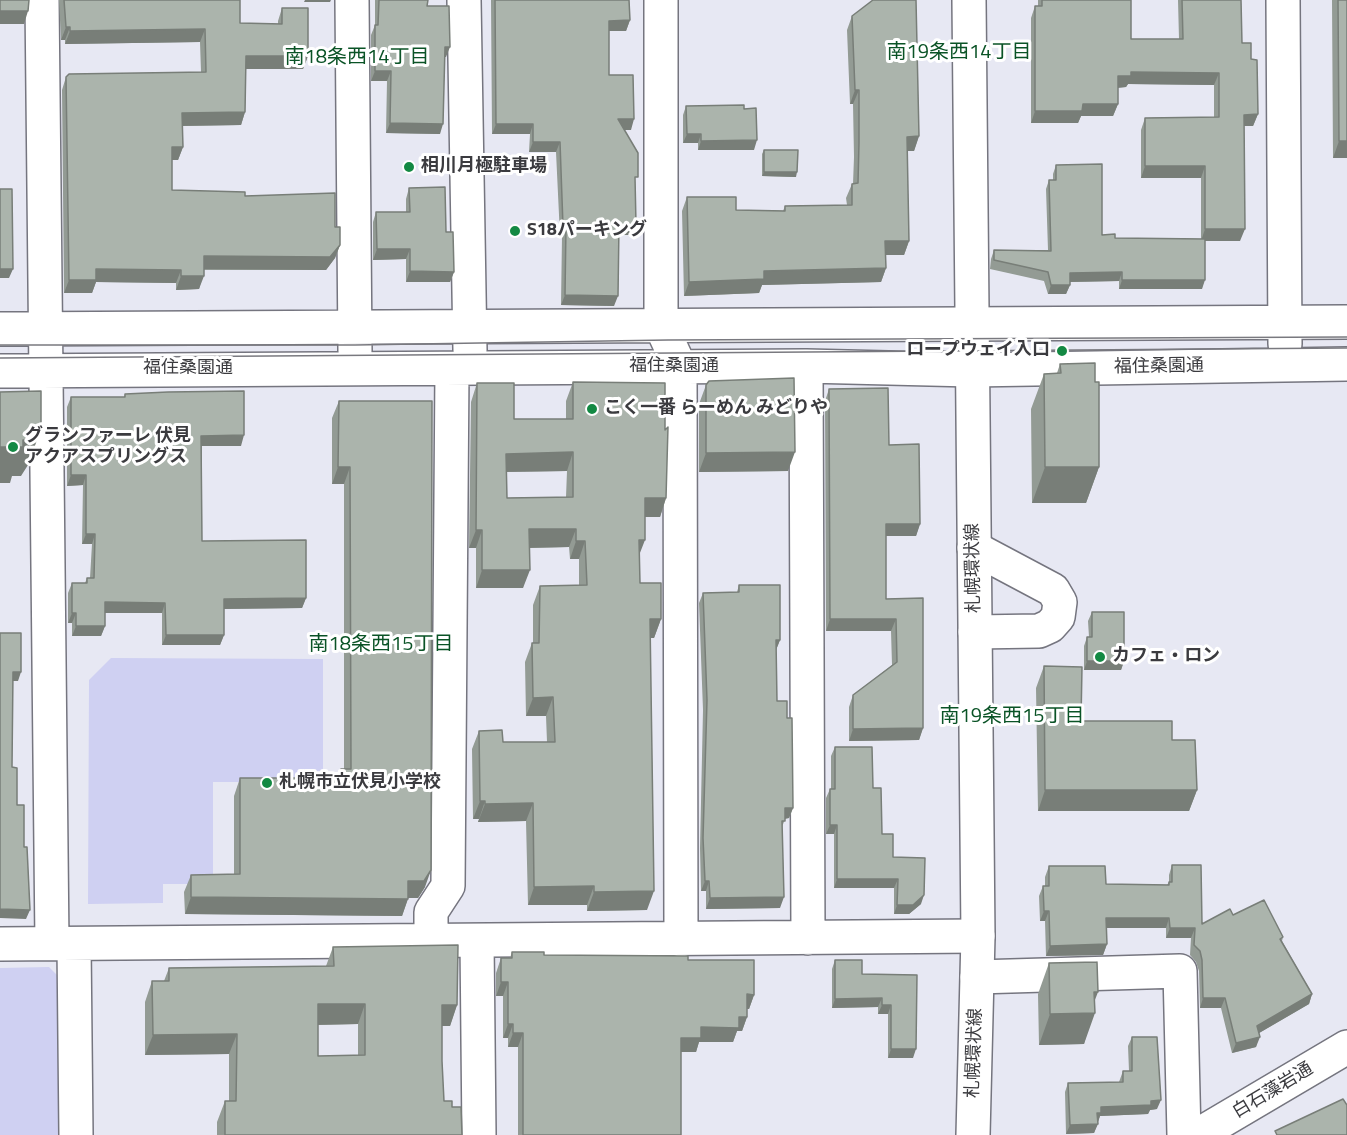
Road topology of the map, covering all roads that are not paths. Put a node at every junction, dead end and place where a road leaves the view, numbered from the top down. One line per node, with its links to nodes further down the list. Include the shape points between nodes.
1 (42, 0): 13 (street)
2 (352, 0): 14 (street)
3 (464, 0): 11 (street)
4 (661, 0): 10 (street)
5 (969, 0): 9 (street, 札幌環状線)
6 (1283, 0): 8 (street)
7 (1347, 322): 8 (street)
8 (1285, 323): 9 (street); 15 (street)
9 (971, 325): 10 (street); 23 (street, 札幌環状線)
10 (661, 326): 11 (street); 19 (street)
11 (470, 328): 14 (street); 20 (street)
12 (0, 329): 13 (street)
13 (46, 329): 14 (street); 22 (street)
14 (355, 329): 18 (street)
15 (1285, 364): 16 (street, 福住桑園通); 23 (street, 福住桑園通)
16 (1347, 364)
17 (806, 366): 19 (street, 福住桑園通); 23 (street, 福住桑園通); 27 (street)
18 (356, 368): 20 (street, 福住桑園通); 22 (street, 福住桑園通)
19 (680, 368): 20 (street, 福住桑園通); 28 (street)
20 (461, 369): 30 (street, via 448,886 431,912)
21 (0, 370): 22 (street, 福住桑園通)
22 (46, 370): 31 (street)
23 (971, 370): 24 (street, 札幌環状線)
24 (974, 548): 25 (street, 札幌環状線); 25 (street, via 1053,590 1060,602 1058,617 1039,631)
25 (975, 632): 26 (street, 札幌環状線)
26 (978, 936): 27 (street); 33 (street, 札幌環状線)
27 (808, 938): 28 (street)
28 (681, 940): 29 (street)
29 (477, 941): 30 (street); 36 (street)
30 (430, 942): 31 (street)
31 (63, 943): 32 (street); 35 (street)
32 (0, 944)
33 (977, 977): 37 (street, 札幌環状線); 38 (street, via 1180,971)
34 (1347, 1047): 39 (street, 白石藻岩通)
35 (76, 1135)
36 (479, 1135)
37 (973, 1135)
38 (1184, 1135)
39 (1198, 1135)

